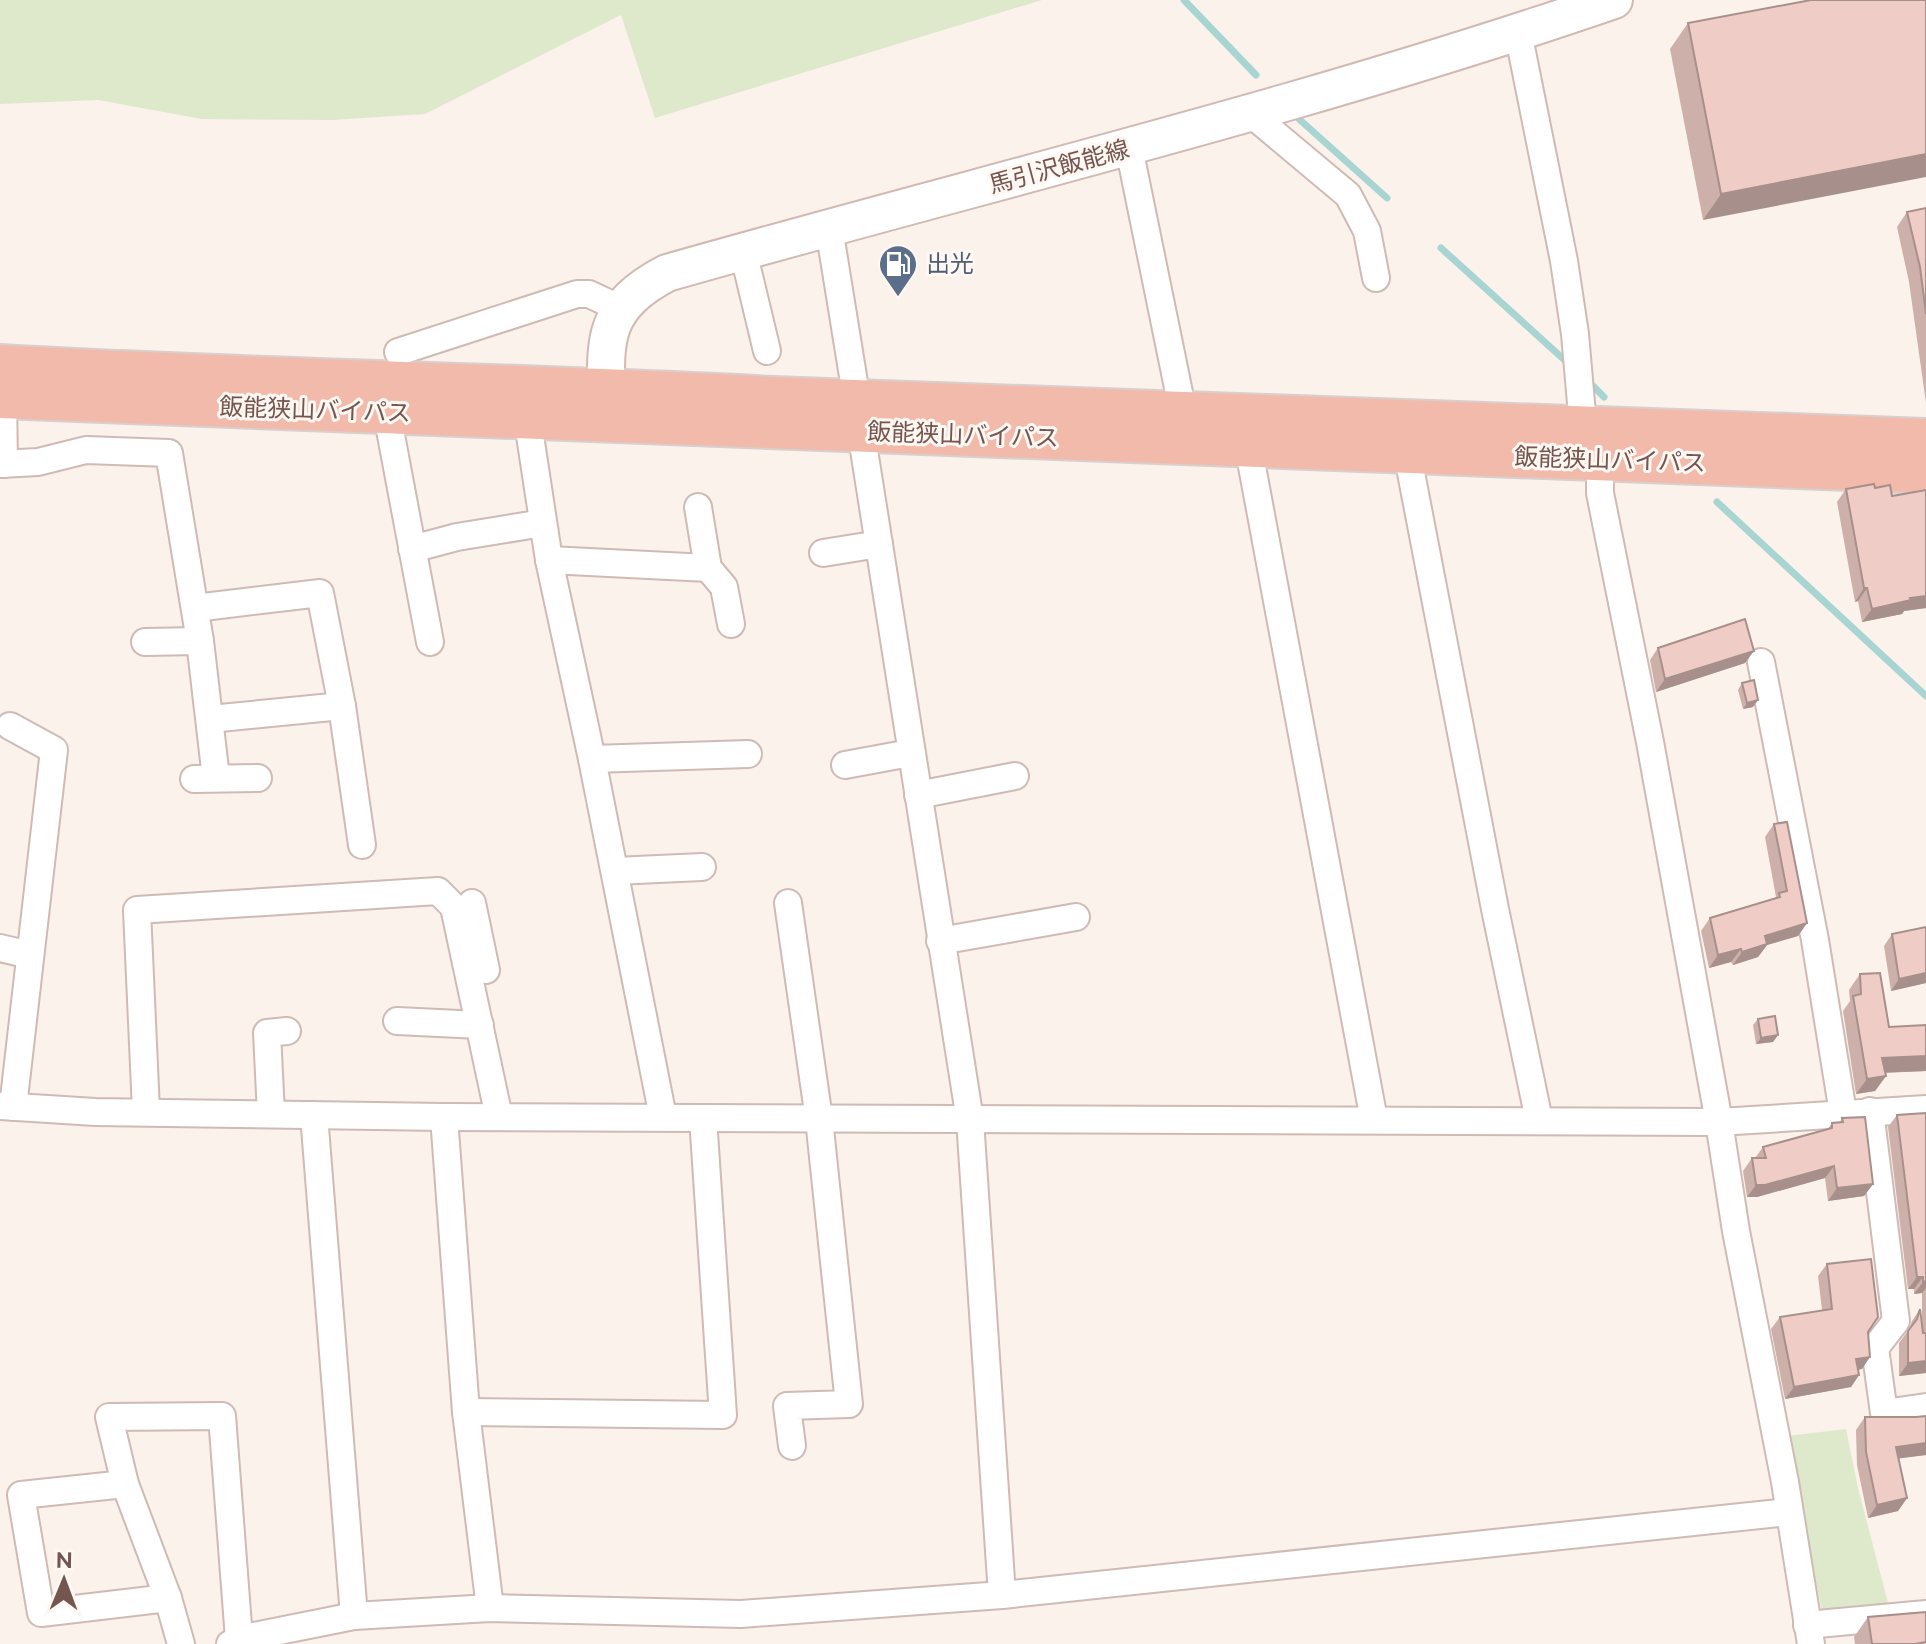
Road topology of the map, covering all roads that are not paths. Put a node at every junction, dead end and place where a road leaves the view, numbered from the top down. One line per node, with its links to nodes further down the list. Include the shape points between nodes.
1 (1614, 0): 2 (main road, 馬引沢飯能線)
2 (1518, 32): 3 (main road, 馬引沢飯能線); 18 (street, via 1564,261)
3 (1250, 113): 4 (main road, 馬引沢飯能線); 7 (street, via 1348,195 1367,231)
4 (1129, 148): 5 (main road, 馬引沢飯能線); 13 (street)
5 (829, 228): 6 (main road, 馬引沢飯能線); 16 (street)
6 (743, 251): 8 (main road, 馬引沢飯能線, via 667,273); 9 (street)
7 (1376, 278)
8 (619, 308): 10 (street, via 577,294); 12 (main road, via 610,326)
9 (767, 351)
10 (398, 352)
11 (1, 387): 12 (highway, 飯能狭山バイパス, via 154,375); 14 (highway, 飯能狭山バイパス); 21 (street)
12 (607, 404): 15 (highway, 飯能狭山バイパス); 16 (highway, 飯能狭山バイパス)
13 (1183, 412): 16 (highway, 飯能狭山バイパス); 18 (highway, 飯能狭山バイパス)
14 (387, 414): 15 (highway, 飯能狭山バイパス); 26 (street)
15 (527, 416): 24 (street)
16 (859, 416): 19 (highway, 飯能狭山バイパス); 25 (street)
17 (1926, 440): 18 (highway, 飯能狭山バイパス)
18 (1592, 442): 20 (highway, 飯能狭山バイパス); 22 (highway, 飯能狭山バイパス); 74 (street)
19 (1248, 445): 20 (highway, 飯能狭山バイパス); 72 (street)
20 (1407, 452): 73 (street)
21 (2, 464): 30 (street, via 86,450 169,453)
22 (1926, 472)
23 (698, 507): 29 (street)
24 (543, 523): 26 (street); 28 (street)
25 (879, 544): 27 (street); 39 (street)
26 (412, 549): 34 (street)
27 (823, 553)
28 (549, 560): 29 (street); 41 (street)
29 (708, 568): 31 (street, via 724,587)
30 (195, 608): 32 (street); 36 (street, via 320,593)
31 (731, 624)
32 (200, 641): 33 (street); 37 (street)
33 (145, 642)
34 (430, 642)
35 (1761, 662): 63 (street)
36 (342, 706): 37 (street); 46 (street)
37 (210, 719): 44 (street, via 205,779)
38 (10, 726): 54 (street, via 54,750)
39 (910, 753): 42 (street); 45 (street)
40 (748, 754): 41 (street)
41 (592, 759): 48 (street)
42 (845, 765)
43 (1015, 776): 45 (street)
44 (258, 778)
45 (918, 795): 52 (street)
46 (362, 845)
47 (702, 867): 48 (street)
48 (615, 871): 68 (street)
49 (472, 903): 67 (street)
50 (788, 903): 70 (street)
51 (1076, 917): 52 (street)
52 (940, 941): 71 (street)
53 (0, 948): 54 (street)
54 (30, 955): 58 (street)
55 (397, 1021): 56 (street)
56 (480, 1025): 61 (street, via 454,907 438,891 137,910); 67 (street)
57 (287, 1031): 64 (street, via 267,1033)
58 (10, 1049): 59 (street)
59 (6, 1106): 61 (street)
60 (1926, 1109): 62 (street)
61 (146, 1111): 64 (street)
62 (1870, 1111): 63 (street); 75 (street, via 1896,1321 1875,1348 1884,1413)
63 (1843, 1113): 74 (street)
64 (271, 1114): 65 (street)
65 (314, 1115): 66 (street); 84 (street)
66 (444, 1117): 67 (street); 76 (street)
67 (507, 1117): 68 (street)
68 (663, 1117): 69 (street)
69 (703, 1118): 70 (street); 76 (street, via 723,1415)
70 (819, 1119): 71 (street); 77 (street, via 849,1404 787,1406)
71 (970, 1120): 72 (street); 80 (street)
72 (1374, 1120): 73 (street)
73 (1539, 1120): 74 (street)
74 (1719, 1122): 79 (street)
75 (1926, 1407)
76 (466, 1412): 82 (street)
77 (792, 1446)
78 (125, 1484): 81 (street); 81 (street, via 21,1495 41,1613); 86 (street, via 109,1417 222,1416)
79 (1788, 1512): 80 (street); 85 (street)
80 (1002, 1595): 82 (street, via 741,1614)
81 (168, 1598): 87 (street)
82 (490, 1608): 84 (street)
83 (1926, 1614): 85 (street)
84 (354, 1616): 86 (street)
85 (1809, 1634)
86 (234, 1641)
87 (181, 1644)

